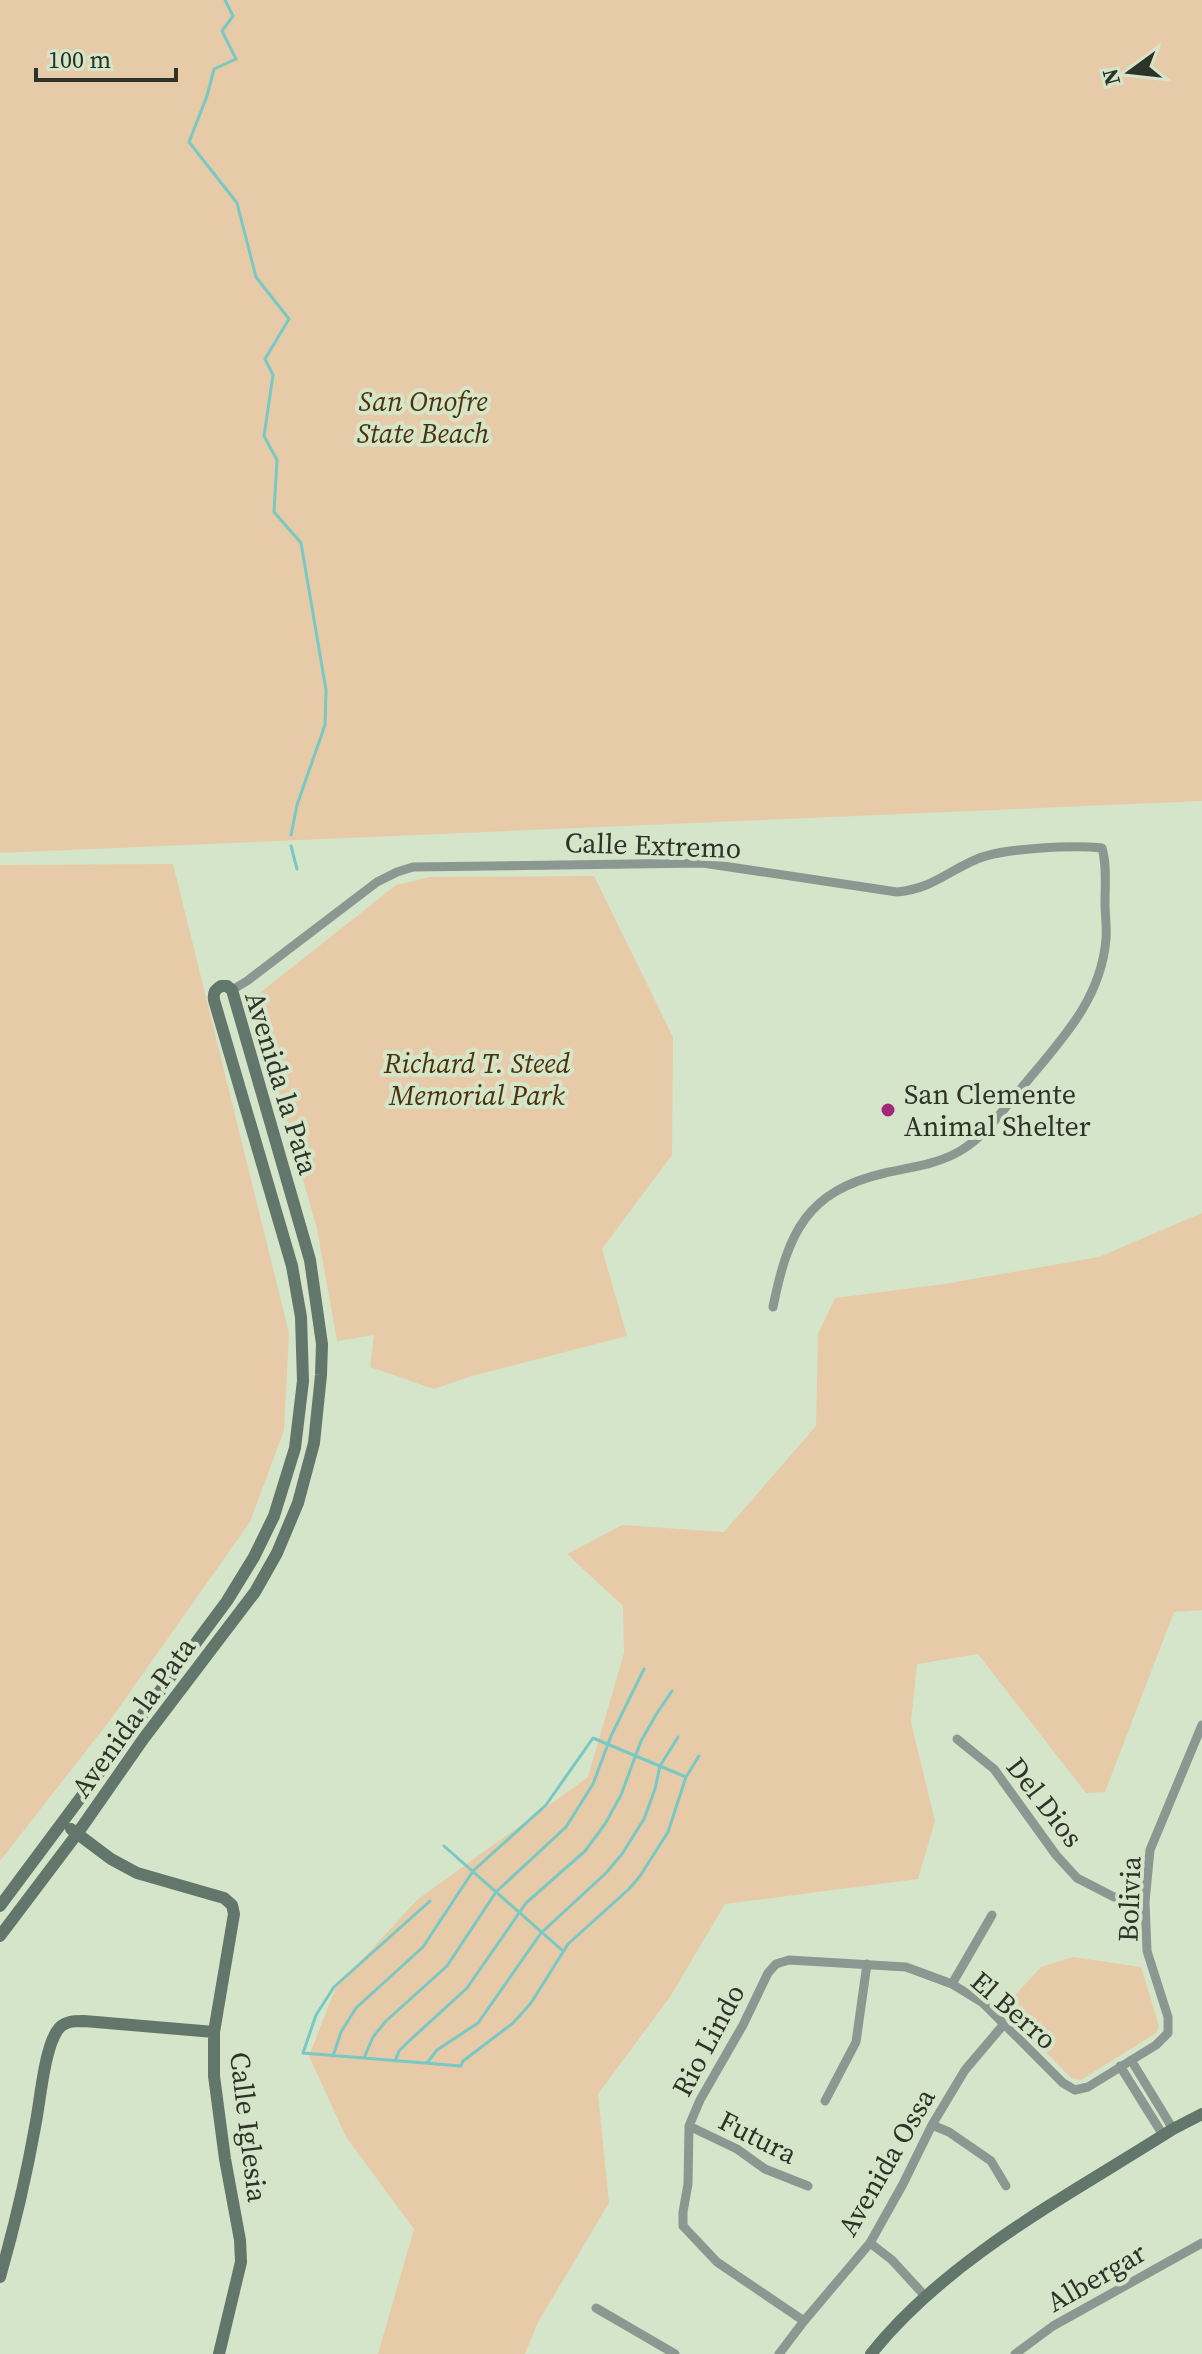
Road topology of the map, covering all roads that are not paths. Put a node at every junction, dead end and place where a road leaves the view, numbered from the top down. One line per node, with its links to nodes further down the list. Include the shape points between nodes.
1 (232, 990): 2 (street, Calle Extremo, via 377,882 413,867 703,863 897,892 934,883 995,853 1102,848 1106,938 1101,971 1077,1021 983,1134 961,1150 923,1166 855,1180 827,1195 801,1226 782,1262); 7 (main road, Avenida la Pata, via 221,986 214,1000 292,1266 301,1317 303,1381 295,1448 274,1516 227,1601); 8 (main road, Avenida la Pata, via 310,1260 322,1344 314,1443 298,1503 255,1592)
2 (773, 1307)
3 (1202, 1725): 5 (street, Bolivia)
4 (957, 1739): 9 (street, Del Dios, via 994,1769 1077,1878 1114,1897)
5 (1192, 1750): 6 (street); 9 (street, Bolivia, via 1150,1850)
6 (1202, 1754)
7 (62, 1822): 8 (main road, Calle Iglesia); 10 (main road, Avenida la Pata)
8 (77, 1834): 12 (main road, Avenida la Pata); 17 (main road, Calle Iglesia, via 137,1873 224,1898 232,1905 235,1919)
9 (1145, 1902): 18 (street, Bolivia, via 1147,1951 1168,2033)
10 (0, 1906)
11 (992, 1915): 15 (street)
12 (0, 1936)
13 (776, 1964): 14 (street, El Berro); 23 (street, Rio Lindo)
14 (867, 1964): 15 (street, El Berro, via 906,1967); 20 (street, via 856,2042)
15 (952, 1984): 16 (street, El Berro)
16 (1004, 2024): 19 (street, El Berro, via 1075,2090); 22 (street, Avenida Ossa, via 965,2070)
17 (214, 2032): 29 (main road, via 77,2021 58,2029); 34 (main road, Calle Iglesia, via 217,2105 241,2262)
18 (1131, 2060): 19 (street); 24 (street)
19 (1120, 2066): 24 (street)
20 (825, 2101)
21 (1202, 2114): 24 (main road)
22 (932, 2125): 26 (street, via 991,2161); 27 (street, Avenida Ossa)
23 (689, 2126): 25 (street, Futura, via 765,2169); 32 (street, Rio Lindo, via 683,2226 717,2262)
24 (1168, 2132): 30 (main road, via 973,2257)
25 (808, 2186)
26 (1006, 2186)
27 (870, 2243): 30 (street); 32 (street, Avenida Ossa)
28 (1202, 2243): 33 (street, Albergar, via 1065,2319)
29 (0, 2277)
30 (925, 2296): 37 (main road)
31 (596, 2308): 35 (street)
32 (804, 2321): 36 (street, Avenida Ossa)
33 (1018, 2353)
34 (219, 2354)
35 (675, 2354)
36 (779, 2354)
37 (871, 2354)

